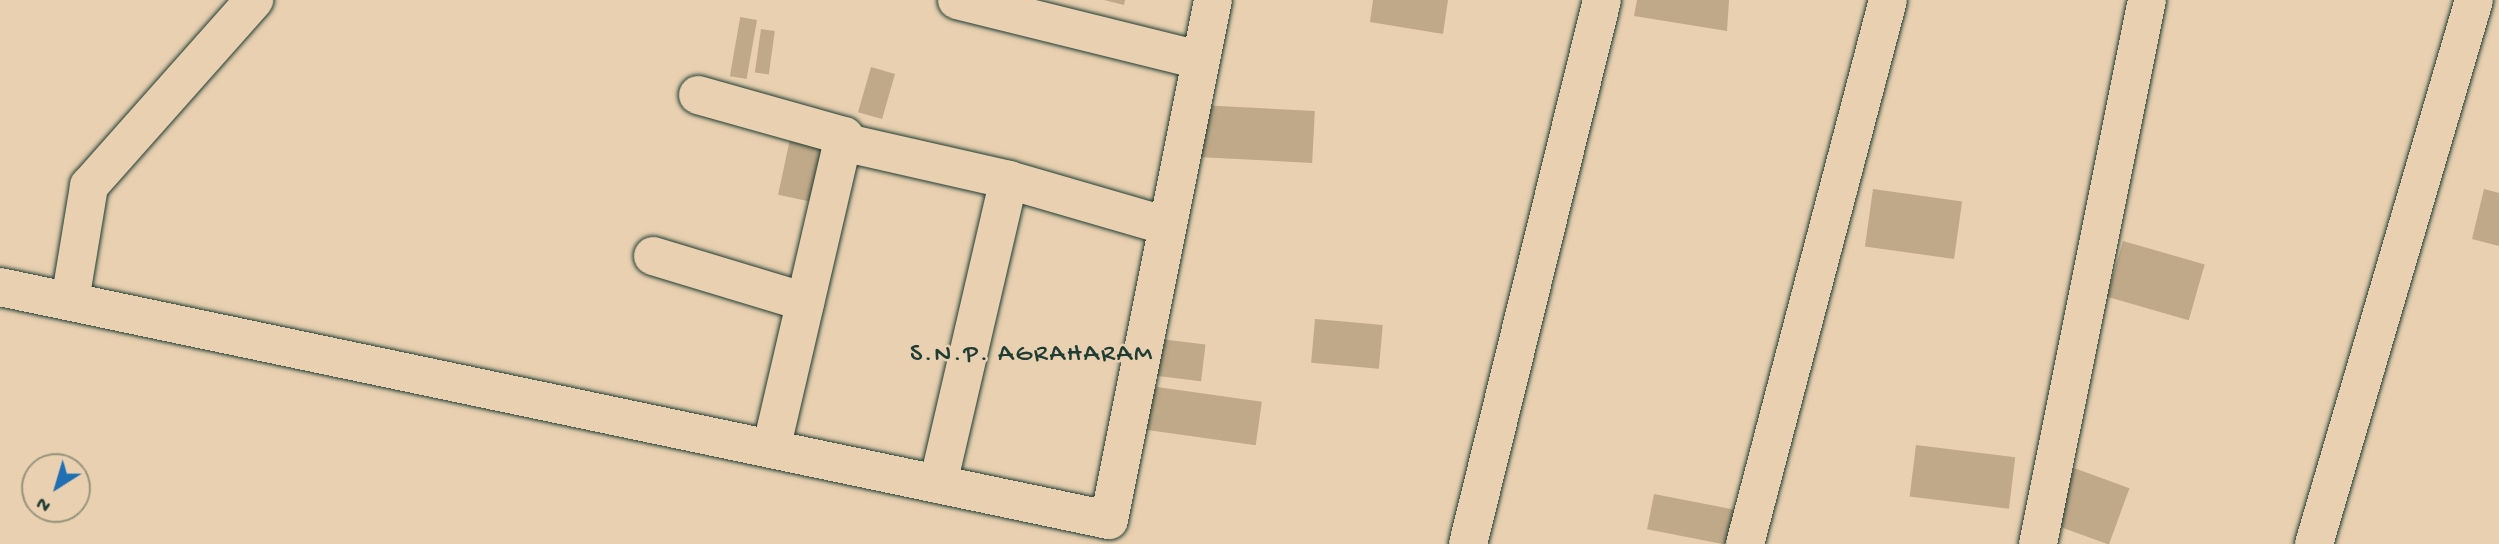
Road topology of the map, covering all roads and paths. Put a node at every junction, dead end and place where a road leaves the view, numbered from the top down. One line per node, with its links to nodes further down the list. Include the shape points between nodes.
1 (254, 0): 16 (street, via 89,186)
2 (957, 0): 8 (street)
3 (1213, 0): 9 (street)
4 (1602, 0): 20 (street)
5 (1888, 0): 21 (street)
6 (2147, 0): 22 (street)
7 (2474, 0): 23 (street)
8 (1038, 10): 9 (street)
9 (1200, 60): 13 (street)
10 (698, 95): 11 (street, via 844,136)
11 (842, 142): 12 (street); 17 (street)
12 (1009, 180): 13 (street); 19 (street)
13 (1164, 225): 19 (street, via 1109,520)
14 (653, 256): 17 (street)
15 (0, 287): 16 (street)
16 (70, 301): 18 (street)
17 (805, 302): 18 (street)
18 (771, 449): 19 (street)
19 (938, 484)
20 (1468, 544)
21 (1745, 544)
22 (2038, 544)
23 (2314, 544)

